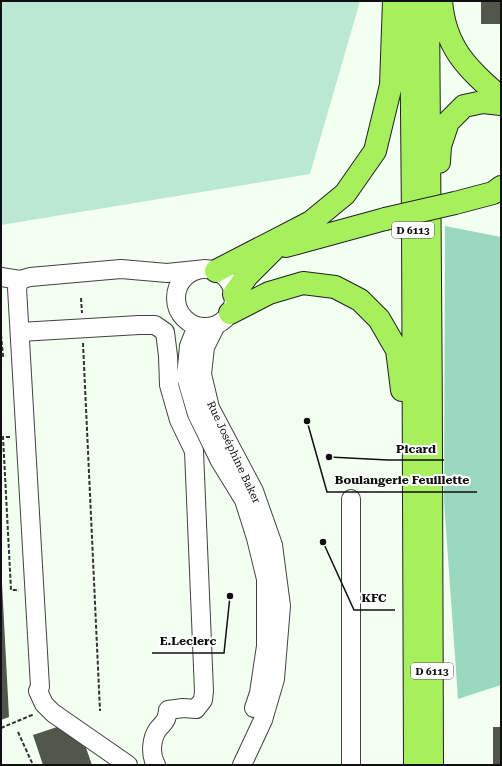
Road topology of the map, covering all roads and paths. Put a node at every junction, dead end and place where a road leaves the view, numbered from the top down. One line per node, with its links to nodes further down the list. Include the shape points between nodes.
1 (394, 1): 9 (highway, via 391,84 375,151 345,194 311,222)
2 (411, 1): 24 (highway, D 6113)
3 (428, 1): 16 (highway, D 6113)
4 (441, 1): 5 (highway, via 442,16 450,40 461,60)
5 (501, 98)
6 (501, 104): 16 (highway, via 483,102 464,106 448,122 440,146)
7 (501, 187): 8 (highway, bridge, via 493,193)
8 (273, 250): 9 (highway); 17 (highway, via 247,276)
9 (244, 257): 11 (highway)
10 (149, 271): 11 (street); 13 (street, via 121,269); 15 (street)
11 (206, 271): 15 (street, via 186,275 176,292); 17 (street, via 225,277 231,285)
12 (1, 277): 13 (street)
13 (20, 280): 20 (street, via 17,288)
14 (81, 298): 19 (path)
15 (176, 300): 18 (street, via 182,317)
16 (429, 309): 38 (highway, D 6113, via 433,578)
17 (226, 311): 18 (street, via 206,327); 24 (highway, via 269,293 303,283 335,287 360,300 379,319 397,350 407,435); 35 (street, Rue Joséphine Baker, via 205,347 202,374 210,408 254,491 274,545 281,606 275,679 263,720)
18 (197, 326): 34 (street, Rue Joséphine Baker, via 189,346 186,376 197,414 220,461 244,500 266,579 266,646 259,693 243,740)
19 (83, 328): 20 (street); 28 (path); 33 (street, via 138,324 155,325 165,332 169,385 179,420 194,451 203,700 196,709 168,710 166,720 157,730 154,739 152,751)
20 (20, 332): 32 (street, via 40,687 38,691 44,704 53,713)
21 (1, 335): 22 (path, via 3,356)
22 (7, 355)
23 (15, 436): 26 (path, via 3,437 11,590)
24 (414, 460): 37 (highway, D 6113)
25 (351, 499): 36 (street)
26 (21, 590)
27 (31, 708): 29 (path, via 32,715)
28 (100, 712)
29 (1, 728)
30 (18, 732): 31 (path)
31 (34, 765)
32 (128, 765)
33 (156, 765)
34 (230, 765)
35 (242, 765)
36 (351, 765)
37 (415, 765)
38 (432, 765)

